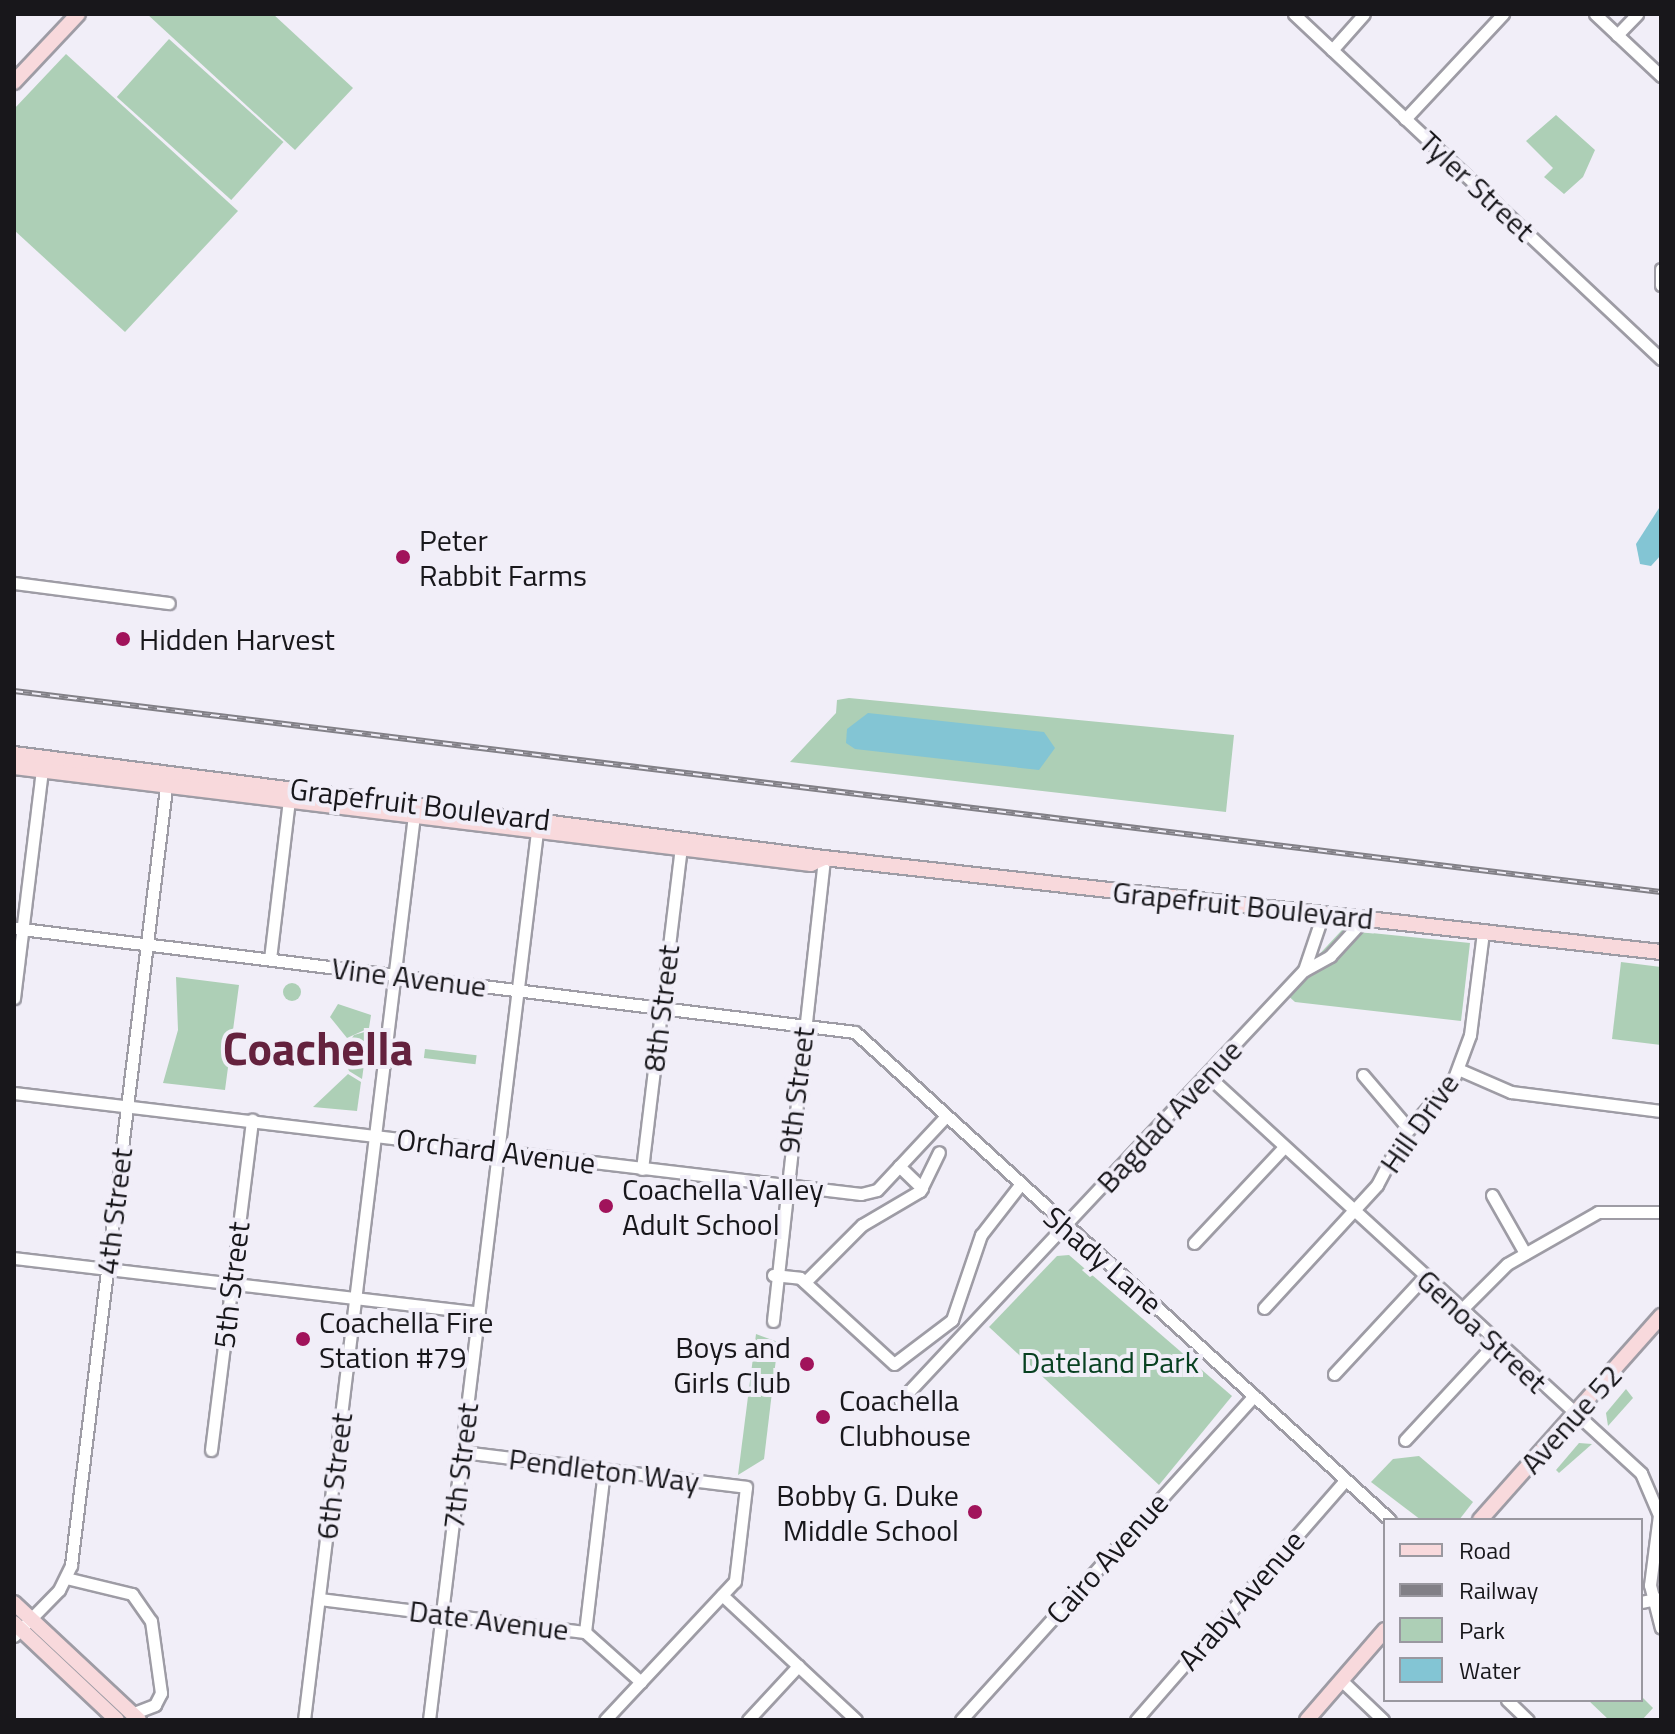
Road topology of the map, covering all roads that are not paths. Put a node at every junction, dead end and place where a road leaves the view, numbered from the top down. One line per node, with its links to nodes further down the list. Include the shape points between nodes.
1 (78, 14): 10 (main road)
2 (1294, 14): 8 (street, Tyler Street)
3 (1364, 14): 8 (street)
4 (1503, 14): 11 (street)
5 (1595, 14): 7 (street)
6 (1637, 14): 7 (street)
7 (1617, 35): 9 (street)
8 (1332, 50): 11 (street, Tyler Street)
9 (1661, 76)
10 (14, 82)
11 (1405, 119): 14 (street, Tyler Street)
12 (1661, 269): 13 (street)
13 (1661, 285)
14 (1661, 359)
15 (14, 583): 16 (street)
16 (169, 603)
17 (14, 754): 20 (main road, Grapefruit Boulevard)
18 (14, 767): 19 (main road, Grapefruit Boulevard)
19 (42, 770): 20 (main road, Grapefruit Boulevard); 28 (street)
20 (167, 780): 21 (main road, Grapefruit Boulevard); 22 (main road, Grapefruit Boulevard); 30 (street, 4th Street)
21 (289, 800): 22 (main road, Grapefruit Boulevard); 32 (street)
22 (414, 810): 23 (main road, Grapefruit Boulevard); 25 (main road, Grapefruit Boulevard); 34 (street, 6th Street)
23 (537, 831): 24 (main road, Grapefruit Boulevard); 35 (street, 7th Street)
24 (681, 848): 25 (main road, Grapefruit Boulevard, via 811,864); 37 (street, 8th Street)
25 (824, 858): 26 (main road, Grapefruit Boulevard); 38 (street, 9th Street)
26 (1323, 914): 27 (main road, Grapefruit Boulevard); 33 (street, Bagdad Avenue)
27 (1365, 918): 29 (main road, Grapefruit Boulevard); 33 (street, Bagdad Avenue, via 1330,956)
28 (18, 929): 30 (street, Vine Avenue); 36 (street)
29 (1483, 932): 31 (main road, Grapefruit Boulevard); 39 (street, Hill Drive)
30 (146, 945): 32 (street, Vine Avenue); 43 (street, 4th Street)
31 (1661, 952)
32 (270, 959): 34 (street, Vine Avenue)
33 (1304, 970): 40 (street, Bagdad Avenue)
34 (394, 975): 35 (street, Vine Avenue); 48 (street, 6th Street)
35 (518, 990): 37 (street, Vine Avenue); 50 (street, 7th Street)
36 (14, 998)
37 (661, 1008): 38 (street, Vine Avenue); 53 (street, 8th Street)
38 (805, 1025): 45 (street, Shady Lane, via 855,1032); 54 (street, 9th Street)
39 (1458, 1069): 44 (street, via 1511,1092); 47 (street, Hill Drive)
40 (1207, 1075): 49 (street, Genoa Street); 60 (street, Bagdad Avenue)
41 (1363, 1075): 47 (street)
42 (14, 1093): 43 (street, Orchard Avenue)
43 (127, 1107): 46 (street, Orchard Avenue); 64 (street, 4th Street)
44 (1661, 1111)
45 (946, 1116): 52 (street, Orchard Avenue); 55 (street, Shady Lane)
46 (252, 1120): 48 (street, Orchard Avenue); 67 (street, 5th Street)
47 (1409, 1129): 58 (street, Hill Drive)
48 (375, 1135): 50 (street, Orchard Avenue); 69 (street, 6th Street)
49 (1284, 1147): 58 (street, Genoa Street); 61 (street)
50 (499, 1152): 53 (street, Orchard Avenue); 72 (street, 7th Street)
51 (939, 1152): 56 (street)
52 (899, 1166): 54 (street, Orchard Avenue, via 866,1194); 56 (street)
53 (642, 1169): 54 (street, Orchard Avenue)
54 (784, 1186): 65 (street, 9th Street)
55 (1019, 1186): 60 (street, Shady Lane); 68 (street, via 977,1243 952,1320 894,1364)
56 (922, 1188): 68 (street, via 862,1225)
57 (1492, 1195): 62 (street)
58 (1354, 1212): 66 (street, Genoa Street); 70 (street, Hill Drive)
59 (1661, 1212): 62 (street, via 1598,1212)
60 (1064, 1228): 77 (street, Shady Lane); 78 (street, Bagdad Avenue)
61 (1194, 1243)
62 (1525, 1253): 71 (street)
63 (14, 1258): 64 (street)
64 (107, 1269): 67 (street); 87 (street, 4th Street)
65 (773, 1275): 68 (street); 74 (street, 9th Street)
66 (1424, 1277): 71 (street, Genoa Street); 76 (street)
67 (231, 1282): 69 (street); 81 (street, 5th Street)
68 (805, 1282)
69 (355, 1298): 72 (street); 89 (street, 6th Street)
70 (1264, 1308)
71 (1460, 1311): 75 (street, Genoa Street)
72 (479, 1313): 82 (street, 7th Street)
73 (1661, 1316): 79 (main road, Avenue 52)
74 (773, 1321)
75 (1495, 1343): 79 (street, Genoa Street); 80 (street)
76 (1334, 1374)
77 (1254, 1396): 84 (street, Shady Lane); 108 (street, Cairo Avenue)
78 (900, 1401)
79 (1575, 1415): 86 (main road, Avenue 52); 90 (street, Genoa Street, via 1633,1464 1653,1493 1660,1525)
80 (1405, 1440)
81 (211, 1450)
82 (462, 1452): 83 (street, Pendleton Way); 92 (street, 7th Street)
83 (604, 1471): 88 (street, Pendleton Way, via 746,1487 735,1581); 95 (street)
84 (1345, 1480): 85 (street, Shady Lane); 109 (street, Araby Avenue)
85 (1388, 1518)
86 (1482, 1518)
87 (66, 1578): 93 (street); 101 (street, via 132,1594 151,1621 161,1693 155,1705)
88 (722, 1595): 97 (street); 99 (street)
89 (319, 1599): 92 (street, Date Avenue); 103 (street, 6th Street)
90 (1651, 1600): 94 (street, Genoa Street)
91 (14, 1603): 93 (main road)
92 (442, 1614): 95 (street, Date Avenue); 104 (street, 7th Street)
93 (20, 1627): 101 (main road); 102 (main road)
94 (1661, 1628)
95 (585, 1632): 99 (street, Date Avenue)
96 (1383, 1632): 98 (main road)
97 (798, 1666): 106 (street); 107 (street)
98 (1341, 1680): 110 (main road); 111 (street)
99 (641, 1682): 105 (street)
100 (1509, 1702): 112 (street)
101 (135, 1717)
102 (117, 1720)
103 (304, 1720)
104 (429, 1720)
105 (605, 1720)
106 (748, 1720)
107 (856, 1720)
108 (961, 1720)
109 (1136, 1720)
110 (1307, 1720)
111 (1383, 1720)
112 (1528, 1720)

